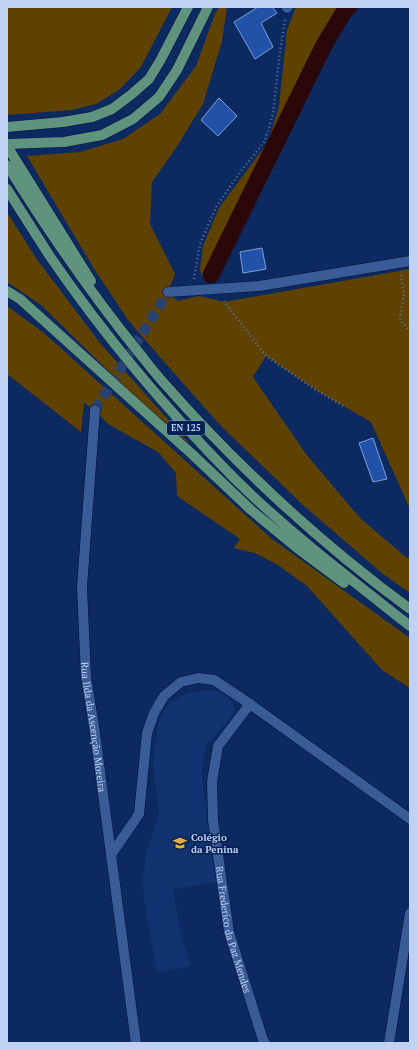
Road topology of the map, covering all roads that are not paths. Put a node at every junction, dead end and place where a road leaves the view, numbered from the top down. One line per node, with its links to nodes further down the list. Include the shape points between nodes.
1 (188, 7): 3 (main road, via 148,79 112,109 92,117 63,122)
2 (208, 7): 4 (main road, via 177,70 159,97 133,119 102,135 64,142)
3 (7, 127)
4 (7, 145): 7 (main road, EN 125)
5 (7, 165): 7 (main road, EN 125)
6 (7, 189): 13 (main road, EN 125, via 88,310 174,414 233,476 284,524)
7 (28, 190): 12 (main road, EN 125, via 78,273 162,381 286,507)
8 (410, 261): 10 (street, via 274,284)
9 (7, 292): 13 (main road, via 20,300 130,398 251,510 358,593)
10 (168, 292)
11 (95, 410): 16 (street, Rua Ilda da Ascenção Moreira, via 82,588 86,677)
12 (410, 609)
13 (410, 626)
14 (250, 704): 15 (street); 16 (street, via 214,680 198,678 181,682 164,696 154,712 147,733 139,814); 19 (street, Rua Frederico da Paz Mendes, via 218,746 212,782 213,820 229,932)
15 (410, 819)
16 (112, 855): 18 (street, Rua Ilda da Ascenção Moreira)
17 (410, 913): 20 (street)
18 (136, 1043)
19 (265, 1043)
20 (389, 1043)

